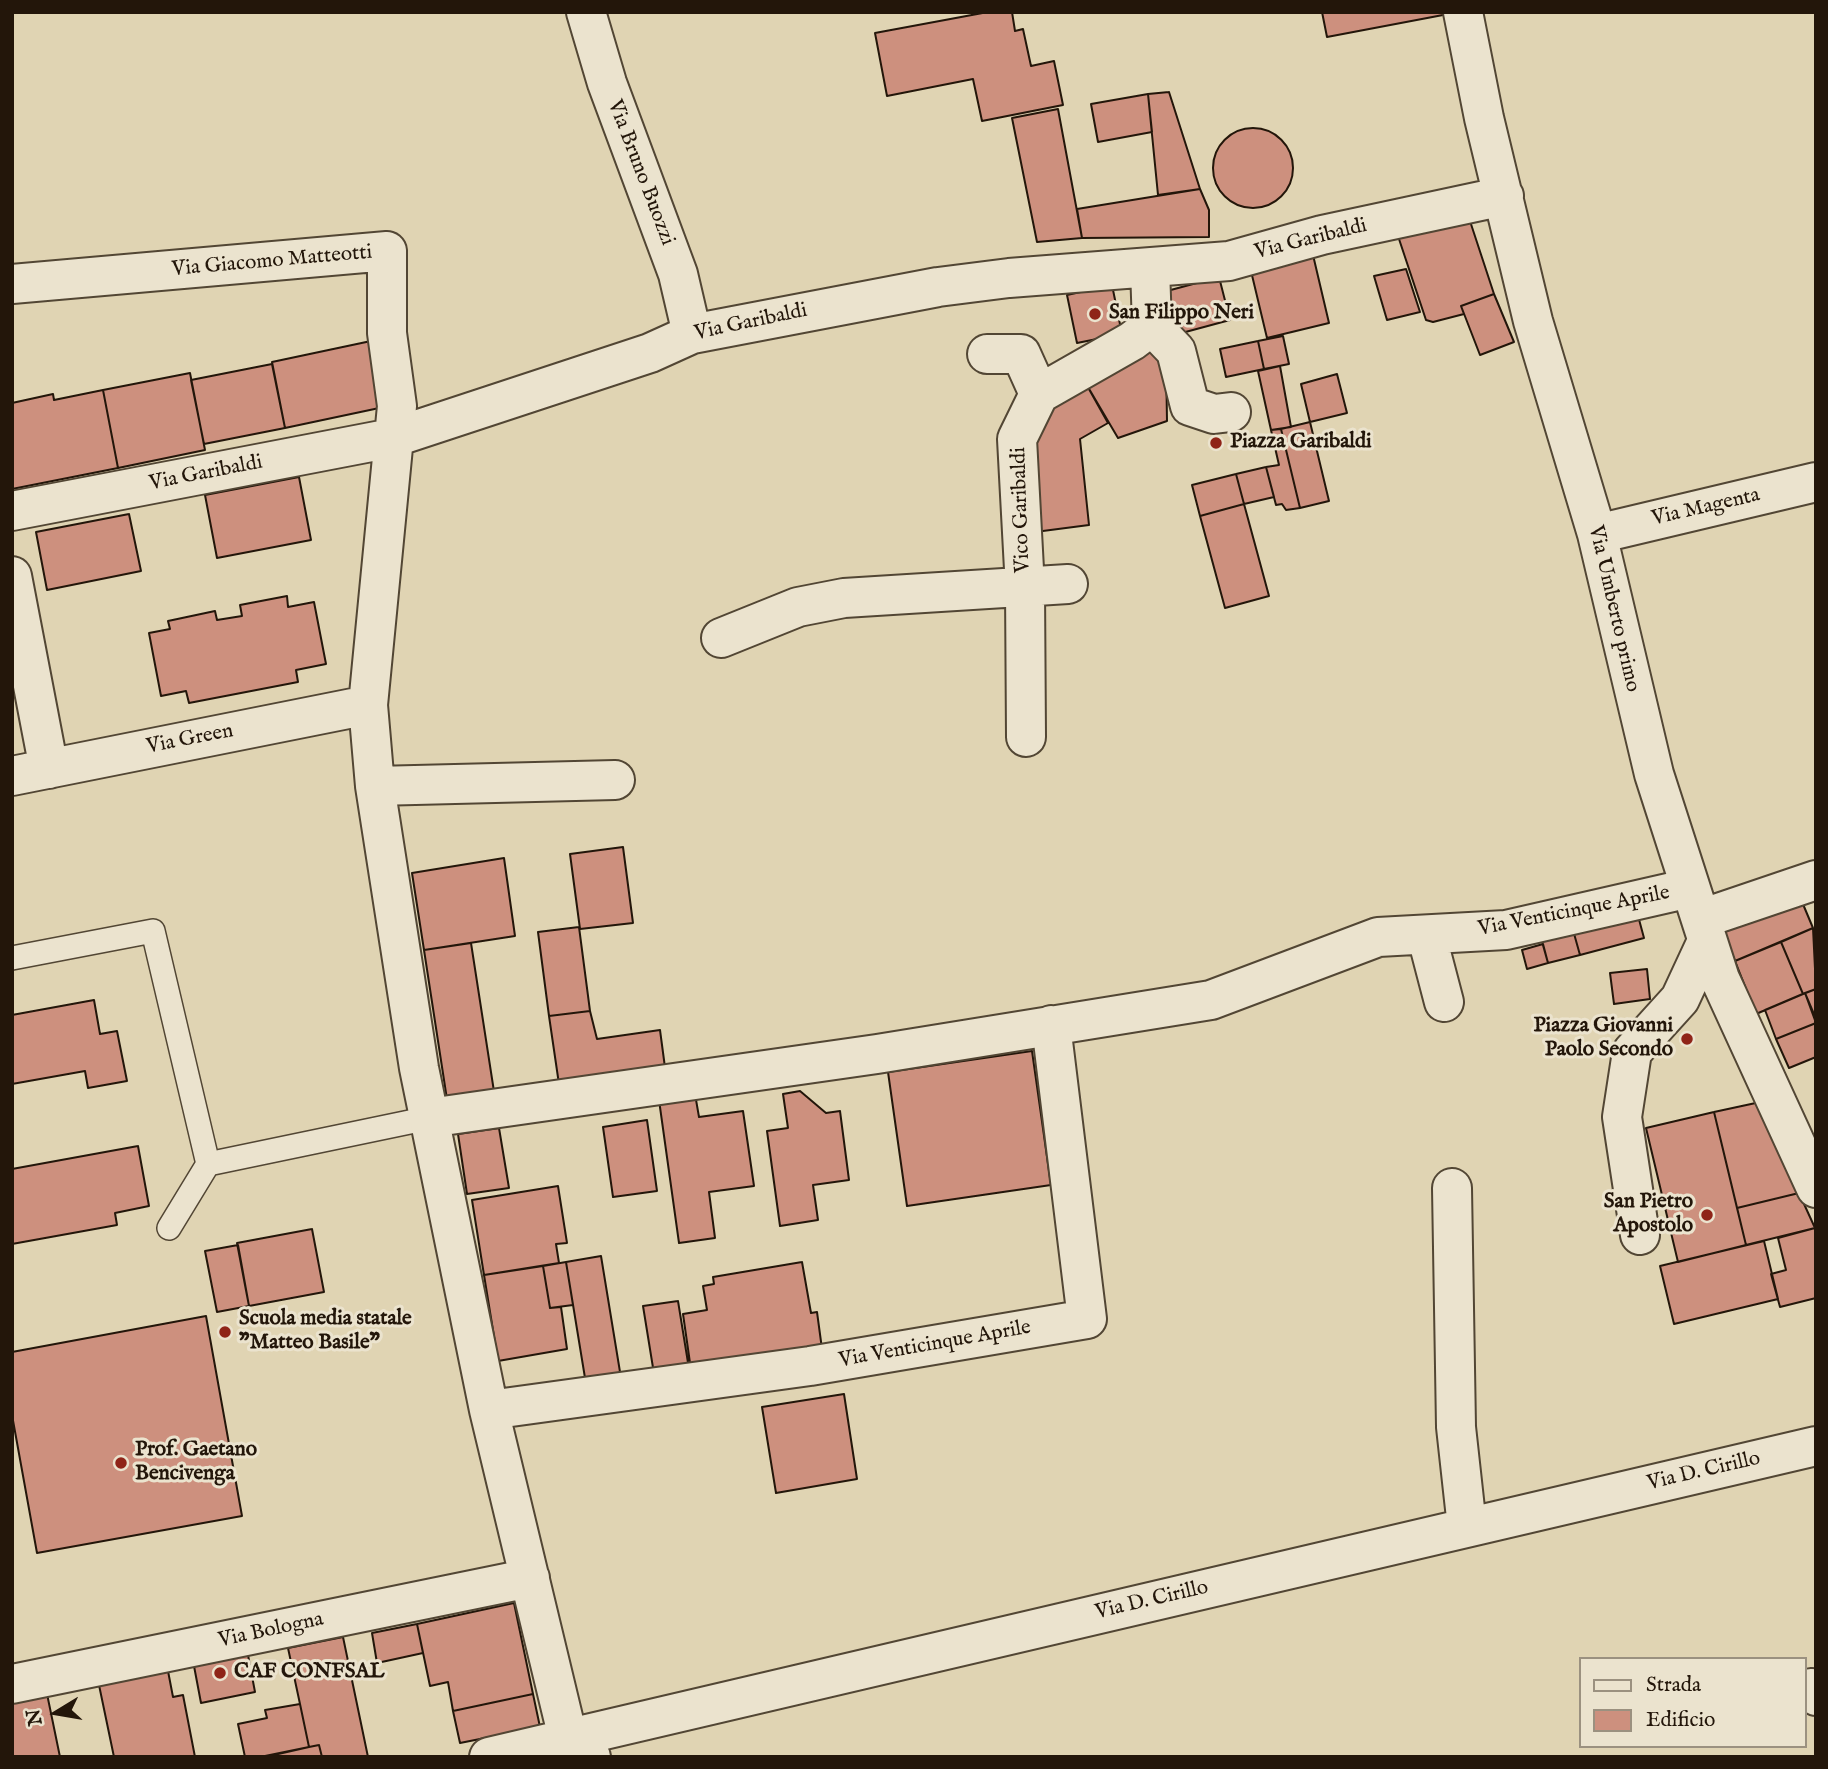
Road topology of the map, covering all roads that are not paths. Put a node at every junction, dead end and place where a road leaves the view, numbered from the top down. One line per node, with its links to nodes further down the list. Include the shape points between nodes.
1 (586, 12): 7 (street, Via Bruno Buozzi, via 607,83 678,274)
2 (1463, 12): 3 (street, Via Umberto primo)
3 (1504, 196): 4 (street, Via Garibaldi, via 1322,235 1229,261); 14 (street, Via Umberto primo, via 1533,321)
4 (1150, 268): 6 (street); 7 (street, Via Garibaldi, via 938,287)
5 (12, 284): 11 (street, Via Giacomo Matteotti, via 387,251 387,333 397,406)
6 (1152, 326): 9 (street); 10 (street, via 1176,351 1190,406 1214,414)
7 (692, 334): 11 (street, Via Garibaldi, via 650,353)
8 (987, 354): 9 (street, via 1021,354)
9 (1040, 394): 17 (street, Vico Garibaldi, via 1017,439)
10 (1231, 412)
11 (392, 438): 13 (street, Via Garibaldi); 19 (street)
12 (1816, 482): 14 (street, Via Magenta)
13 (12, 512)
14 (1597, 534): 26 (street, Via Umberto primo, via 1641,727)
15 (12, 576): 21 (street)
16 (1068, 584): 17 (street)
17 (1025, 588): 18 (street, via 844,598 798,607); 20 (street, Vico Garibaldi)
18 (721, 638)
19 (368, 705): 21 (street, Via Green); 24 (street)
20 (1026, 737)
21 (49, 769): 22 (street, Via Green)
22 (12, 776)
23 (615, 780): 24 (street)
24 (375, 786): 31 (street)
25 (1816, 880): 26 (street, Via Venticinque Aprile)
26 (1700, 916): 27 (street, Via Venticinque Aprile); 34 (street, Via Umberto primo, via 1720,979); 36 (street, via 1679,999 1632,1052 1622,1117)
27 (1427, 937): 29 (street); 30 (street, Via Venticinque Aprile, via 1378,937 1212,1000)
28 (12, 958): 32 (lane, via 153,931)
29 (1444, 1002)
30 (1051, 1025): 31 (street, Via Venticinque Aprile); 37 (street, Via Venticinque Aprile, via 1087,1319 810,1366)
31 (429, 1118): 32 (lane); 37 (street)
32 (208, 1164): 35 (lane)
33 (1452, 1188): 39 (street, via 1455,1427)
34 (1816, 1188)
35 (169, 1228)
36 (1640, 1235)
37 (489, 1410): 40 (street)
38 (1816, 1446): 39 (street, Via D. Cirillo)
39 (1468, 1527): 42 (street, Via D. Cirillo)
40 (530, 1578): 41 (street, Via Bologna); 42 (street)
41 (12, 1685)
42 (572, 1751): 43 (street, Via D. Cirillo)
43 (489, 1757)

